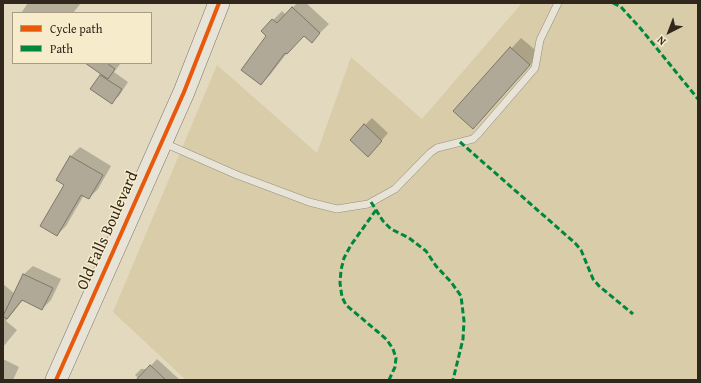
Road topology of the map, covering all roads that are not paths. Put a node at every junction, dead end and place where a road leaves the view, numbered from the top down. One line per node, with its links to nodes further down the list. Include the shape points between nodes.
1 (219, 3): 3 (street, Old Falls Boulevard)
2 (558, 3): 3 (lane, via 540,40 535,68 478,134 473,139 433,151 395,189 368,204 337,209 309,202 237,175)
3 (161, 142): 4 (street, Old Falls Boulevard)
4 (56, 380)

